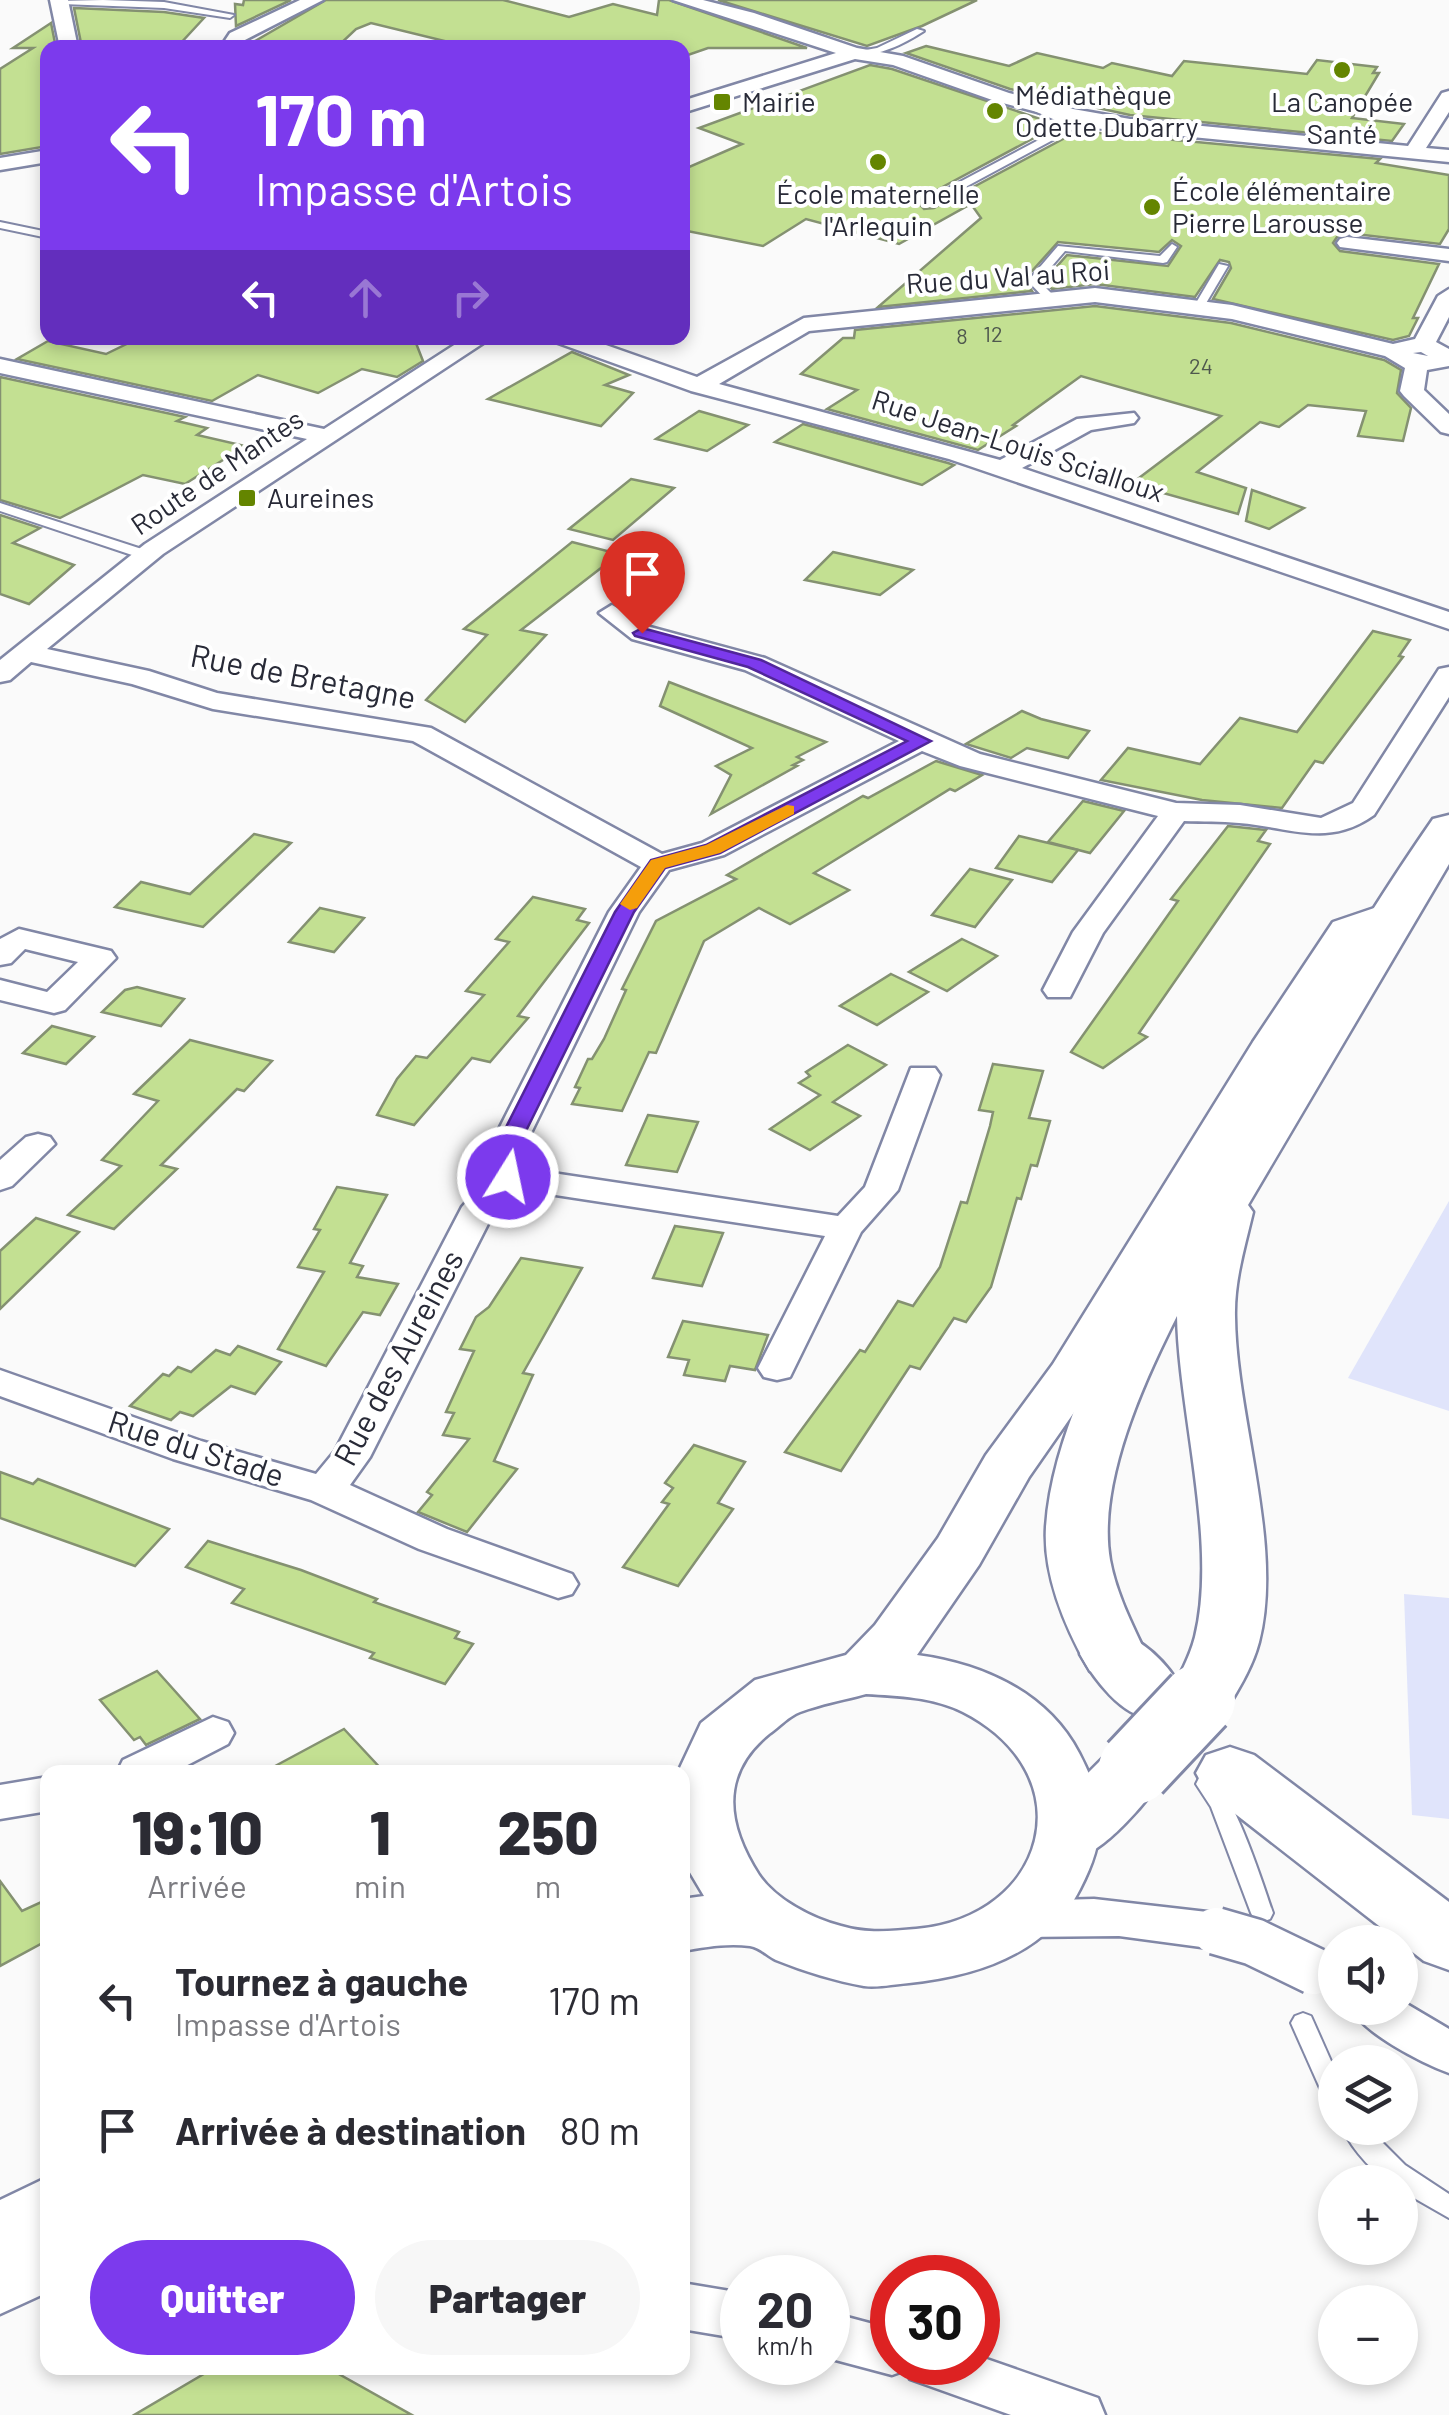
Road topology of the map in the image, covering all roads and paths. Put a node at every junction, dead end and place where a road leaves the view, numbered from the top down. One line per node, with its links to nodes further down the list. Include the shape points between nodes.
1 (314, 0): 7 (street)
2 (682, 0): 8 (street)
3 (61, 1): 4 (lane); 6 (street)
4 (230, 15)
5 (920, 31): 8 (lane, via 879,50)
6 (67, 40)
7 (234, 40)
8 (854, 52): 10 (street); 11 (street)
9 (1449, 97): 14 (street)
10 (690, 104)
11 (1028, 105): 12 (lane); 13 (street)
12 (1077, 124): 13 (lane); 18 (lane)
13 (1130, 124): 14 (street)
14 (1414, 152): 15 (street)
15 (1449, 156)
16 (40, 157): 17 (street)
17 (0, 164)
18 (928, 203)
19 (0, 224): 20 (lane)
20 (40, 233)
21 (1094, 238): 24 (lane)
22 (1347, 243): 25 (street)
23 (1172, 247): 24 (lane, via 1162,260)
24 (1085, 251): 28 (lane, via 1062,248 1033,282)
25 (1449, 255)
26 (1222, 266): 29 (lane)
27 (1449, 296): 32 (street)
28 (1051, 299): 29 (street, Rue du Val au Roi, via 1095,295); 35 (street, Rue du Val au Roi, via 804,326)
29 (1198, 308): 32 (street, Rue du Val au Roi)
30 (469, 345): 38 (street, Route de Mantes)
31 (585, 345): 35 (street, Rue Jean-Louis Scialloux)
32 (1420, 355): 33 (street); 37 (street, via 1412,390)
33 (1448, 359)
34 (0, 366): 38 (street)
35 (699, 386): 39 (street, Rue Jean-Louis Scialloux)
36 (1126, 418): 39 (street, via 1084,424)
37 (1449, 427)
38 (324, 436): 41 (street, Route de Mantes)
39 (1002, 470): 43 (street, Rue Jean-Louis Scialloux)
40 (0, 507): 41 (lane)
41 (146, 555): 44 (street, Route de Mantes)
42 (612, 613): 47 (street, via 642,633 754,664)
43 (1449, 622)
44 (26, 653): 45 (street, Route de Mantes); 50 (street, Rue de Bretagne, via 138,676 213,702 421,734)
45 (0, 674)
46 (1449, 675): 48 (street, via 1364,809 1351,818 1304,827 1240,814)
47 (922, 741): 48 (street, via 970,760); 50 (street, via 713,849)
48 (1176, 812): 54 (street, via 1088,932)
49 (1449, 829): 51 (main road)
50 (658, 864): 57 (street, via 624,912 513,1135)
51 (1389, 916): 59 (main road); 65 (main road, via 1349,932 959,1551)
52 (0, 956): 53 (street, via 19,938 100,958 54,1003)
53 (0, 990)
54 (1059, 990)
55 (923, 1075): 60 (street, via 881,1190)
56 (38, 1144): 58 (street)
57 (508, 1177): 60 (street); 63 (street, Rue des Aureines, via 479,1207 351,1457)
58 (0, 1179)
59 (1231, 1190): 66 (main road, via 1206,1314 1231,1553 1229,1631 1218,1666); 66 (main road, via 1172,1273 1145,1325 1082,1492 1077,1530 1084,1592)
60 (846, 1228): 61 (street)
61 (777, 1368)
62 (0, 1382): 63 (street, Rue du Stade, via 187,1450)
63 (325, 1490): 64 (street, Rue du Stade, via 433,1539)
64 (558, 1584)
65 (866, 1672): 70 (main road, via 808,1682 749,1712 719,1746); 73 (main road, via 944,1681 1013,1715 1059,1768)
66 (1147, 1706): 73 (main road)
67 (213, 1733): 68 (street)
68 (151, 1765)
69 (1217, 1776): 74 (lane); 78 (main road)
70 (692, 1794): 76 (main road, via 716,1872)
71 (40, 1795): 72 (street)
72 (0, 1802)
73 (1072, 1832): 75 (main road, via 1064,1864)
74 (1262, 1913)
75 (1020, 1919): 76 (main road, via 954,1952 888,1959 834,1952); 79 (street, bridge, via 1142,1920 1216,1931)
76 (763, 1921): 77 (main road)
77 (690, 1924)
78 (1449, 1941)
79 (1318, 1975)
80 (1303, 2023): 83 (lane)
81 (1402, 2025): 82 (street)
82 (1449, 2053)
83 (1318, 2058)
84 (1368, 2145): 85 (lane, via 1410,2185)
85 (1449, 2207)
86 (40, 2213): 87 (main road)
87 (0, 2237)
88 (40, 2259): 89 (main road)
89 (0, 2282)
90 (690, 2307): 91 (street)
91 (720, 2312)
92 (993, 2385): 93 (street)
93 (1078, 2415)

